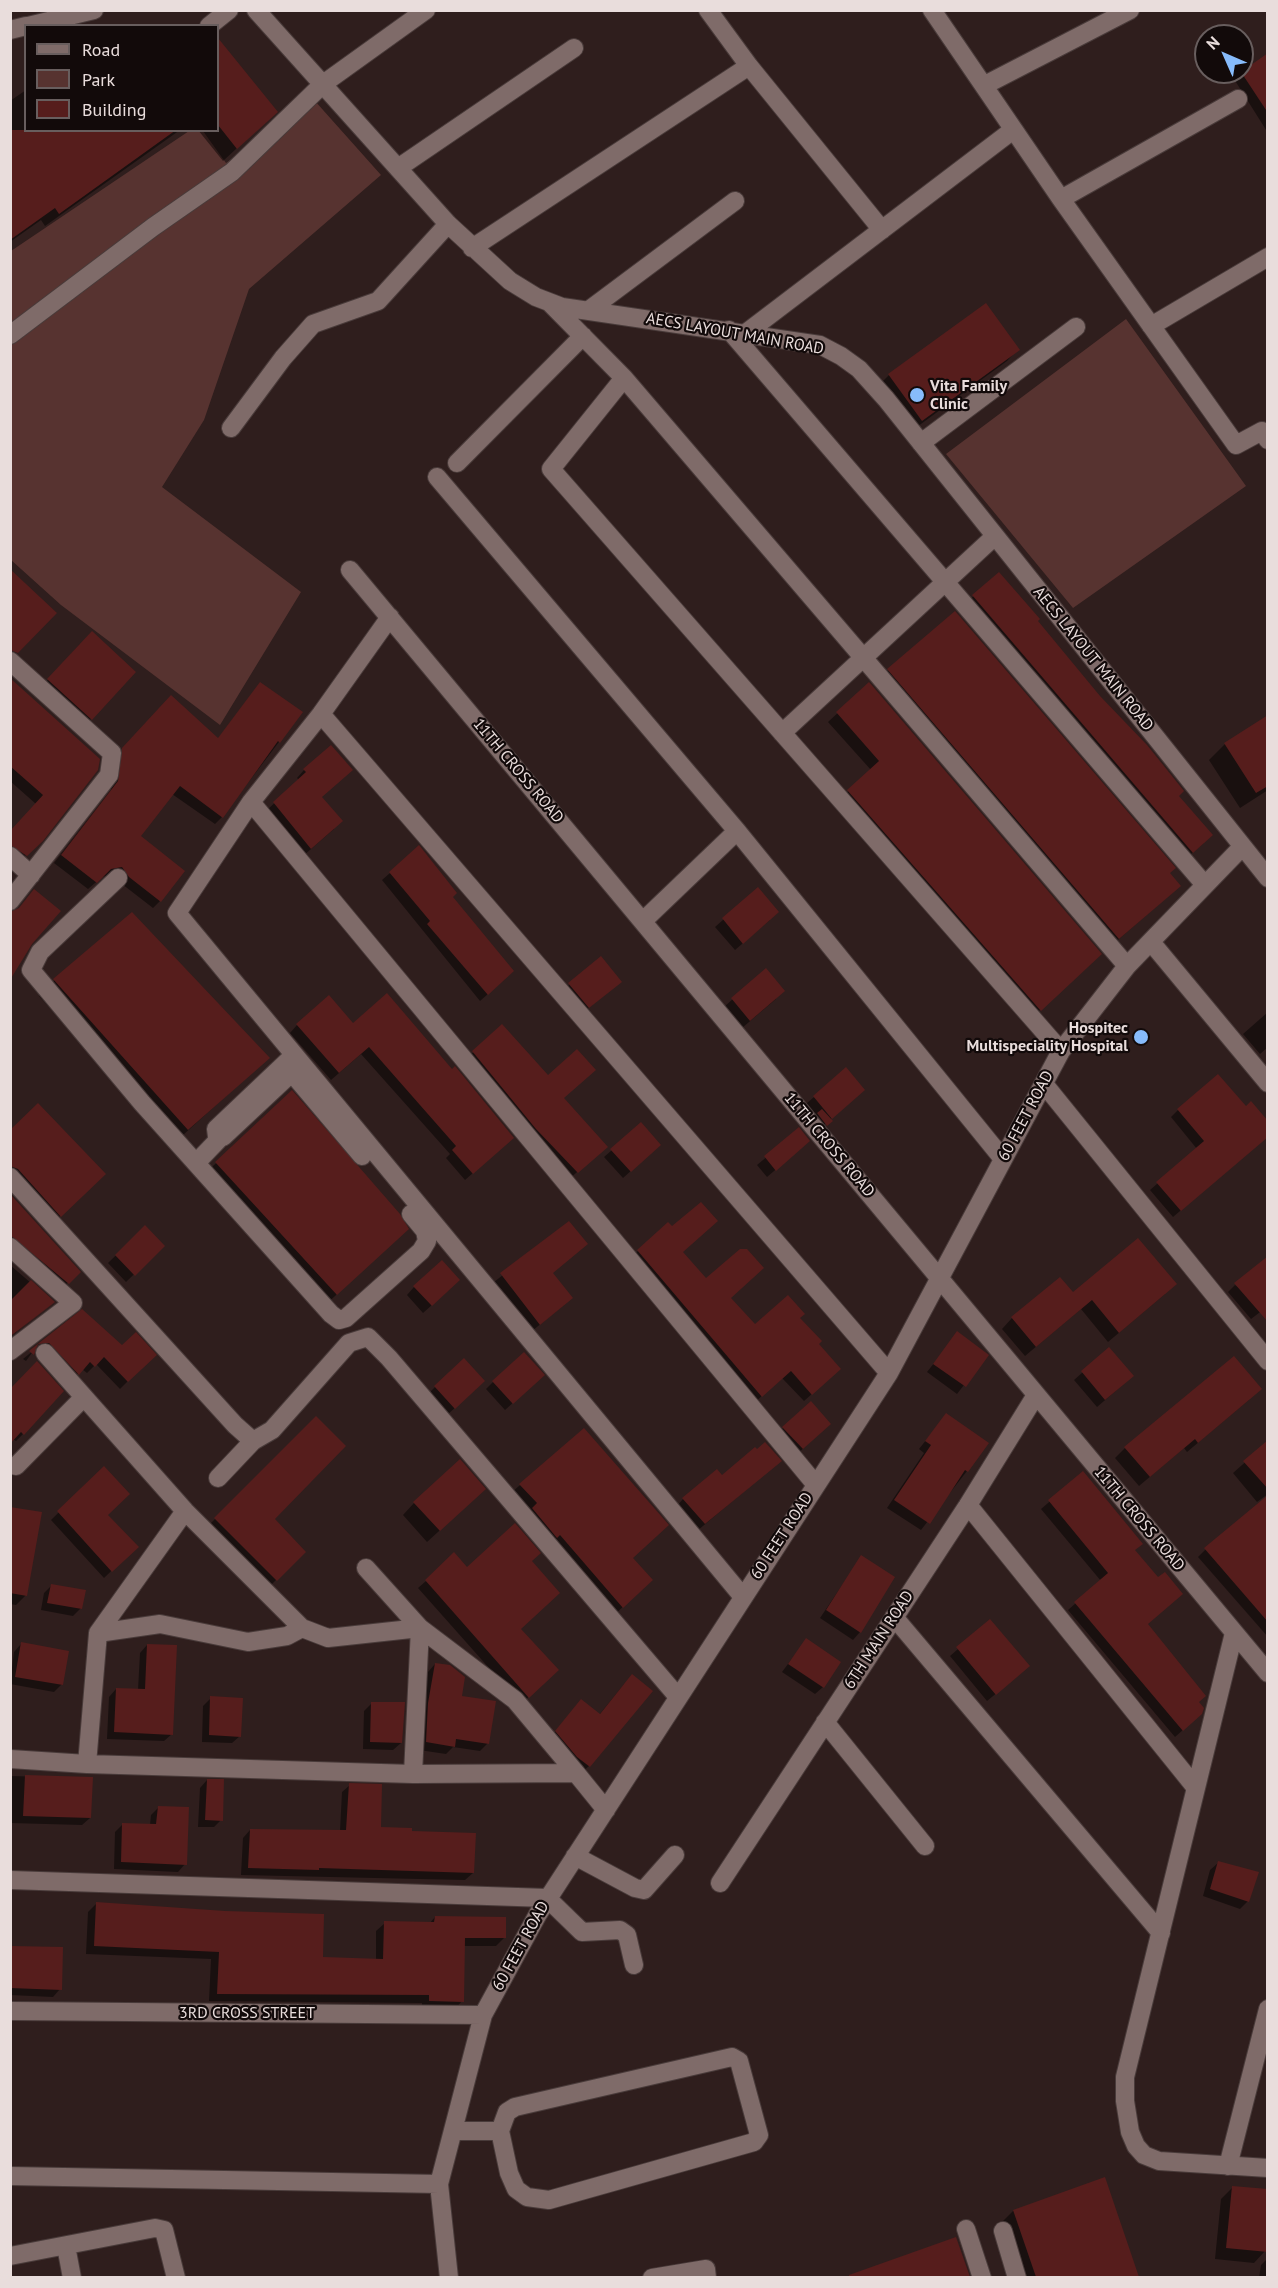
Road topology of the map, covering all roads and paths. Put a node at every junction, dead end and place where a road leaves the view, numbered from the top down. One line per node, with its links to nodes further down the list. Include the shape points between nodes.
1 (94, 10): 8 (street)
2 (229, 10): 10 (street)
3 (256, 10): 13 (street, AECS LAYOUT MAIN ROAD)
4 (426, 10): 13 (street)
5 (708, 10): 12 (street)
6 (932, 10): 14 (street)
7 (1130, 10): 14 (street)
8 (59, 22): 9 (street)
9 (43, 24)
10 (212, 24)
11 (574, 48): 17 (street)
12 (749, 66): 21 (street); 22 (street)
13 (323, 84): 17 (street, AECS LAYOUT MAIN ROAD); 29 (street, via 232,172)
14 (985, 85): 16 (street)
15 (1238, 99): 18 (street)
16 (1013, 130): 18 (street); 21 (street)
17 (398, 168): 20 (street, AECS LAYOUT MAIN ROAD)
18 (1060, 200): 26 (street)
19 (735, 201): 25 (street)
20 (448, 224): 22 (street, AECS LAYOUT MAIN ROAD); 32 (street, via 378,301 313,324)
21 (882, 230): 28 (street)
22 (472, 248): 24 (street, AECS LAYOUT MAIN ROAD, via 510,280)
23 (1268, 257): 26 (street)
24 (549, 302): 25 (street, AECS LAYOUT MAIN ROAD); 30 (street)
25 (589, 310): 28 (street, AECS LAYOUT MAIN ROAD)
26 (1151, 326): 33 (street, via 1236,445 1262,431)
27 (1076, 327): 34 (street)
28 (738, 331): 34 (street, AECS LAYOUT MAIN ROAD, via 820,345 840,356 872,384); 39 (street)
29 (10, 335)
30 (582, 336): 31 (street); 35 (street)
31 (624, 378): 41 (street); 44 (street, via 551,469)
32 (231, 428)
33 (1267, 439)
34 (921, 443): 37 (street, AECS LAYOUT MAIN ROAD)
35 (457, 463)
36 (437, 477): 46 (street)
37 (995, 536): 39 (street); 47 (street, AECS LAYOUT MAIN ROAD)
38 (350, 570): 40 (street, 11TH CROSS ROAD)
39 (946, 582): 41 (street); 52 (street)
40 (390, 617): 43 (street); 54 (street, 11TH CROSS ROAD)
41 (865, 657): 44 (street); 56 (street)
42 (10, 662): 49 (street, via 112,753 108,775)
43 (321, 714): 45 (street); 69 (street)
44 (782, 733): 57 (street)
45 (251, 802): 58 (street, via 177,913); 75 (street)
46 (737, 831): 54 (street); 61 (street)
47 (1242, 847): 51 (street, AECS LAYOUT MAIN ROAD); 52 (street, 60 FEET ROAD)
48 (10, 856): 49 (street)
49 (31, 875): 53 (street)
50 (118, 878): 62 (street, via 40,952 31,970)
51 (1268, 878)
52 (1205, 885): 55 (street, 60 FEET ROAD)
53 (10, 901)
54 (643, 921): 65 (street, 11TH CROSS ROAD)
55 (1151, 942): 56 (street, 60 FEET ROAD); 59 (street)
56 (1127, 966): 57 (street, 60 FEET ROAD)
57 (1061, 1051): 60 (street, 60 FEET ROAD)
58 (290, 1068): 62 (street); 62 (street, via 425,1231 427,1241 421,1251 339,1320); 79 (street)
59 (1268, 1083)
60 (1044, 1084): 61 (street, 60 FEET ROAD); 68 (street)
61 (1003, 1159): 65 (street, 60 FEET ROAD)
62 (195, 1163)
63 (10, 1177): 72 (street)
64 (10, 1247): 66 (street, via 73,1304)
65 (940, 1280): 69 (street, 60 FEET ROAD); 70 (street, 11TH CROSS ROAD)
66 (10, 1351)
67 (45, 1353): 71 (street)
68 (1268, 1361)
69 (889, 1373): 75 (street, 60 FEET ROAD)
70 (1036, 1395): 76 (street, 6TH MAIN ROAD); 84 (street, 11TH CROSS ROAD)
71 (84, 1397): 73 (street); 77 (street)
72 (253, 1441): 74 (street); 86 (street, via 272,1430 349,1343 368,1337)
73 (16, 1466)
74 (218, 1478)
75 (816, 1485): 79 (street, 60 FEET ROAD)
76 (968, 1505): 80 (street, 6TH MAIN ROAD); 92 (street)
77 (185, 1511): 81 (street); 83 (street)
78 (366, 1568): 82 (street)
79 (743, 1597): 86 (street, 60 FEET ROAD)
80 (894, 1617): 87 (street, 6TH MAIN ROAD); 100 (street)
81 (302, 1628): 82 (street, via 328,1638); 83 (street, via 287,1636 248,1642 160,1624)
82 (420, 1628): 90 (street, via 515,1700); 91 (street)
83 (98, 1633): 89 (street)
84 (1234, 1633): 85 (street, 11TH CROSS ROAD); 92 (street)
85 (1268, 1673)
86 (678, 1697): 93 (street, 60 FEET ROAD)
87 (825, 1722): 94 (street); 98 (street, 6TH MAIN ROAD)
88 (10, 1759): 89 (street)
89 (87, 1764): 91 (street)
90 (576, 1773): 91 (street); 93 (street)
91 (413, 1774)
92 (1196, 1788): 100 (street)
93 (606, 1810): 96 (street, 60 FEET ROAD)
94 (925, 1846)
95 (675, 1855): 96 (street, via 644,1890)
96 (575, 1856): 99 (street, 60 FEET ROAD)
97 (10, 1880): 99 (street)
98 (720, 1883)
99 (547, 1898): 101 (street, via 582,1932 620,1930 627,1935); 104 (street, 60 FEET ROAD)
100 (1161, 1933): 107 (street, via 1125,2077 1130,2132 1144,2155 1159,2161)
101 (634, 1965)
102 (1268, 2009): 107 (street)
103 (10, 2011): 104 (street, 3RD CROSS STREET)
104 (483, 2015): 105 (street, 60 FEET ROAD)
105 (453, 2130): 106 (street); 110 (street, 60 FEET ROAD)
106 (500, 2131): 106 (street, via 516,2189 527,2197 549,2200 754,2142 759,2134 739,2061 732,2057 514,2107 507,2112)
107 (1228, 2166): 108 (street)
108 (1268, 2168)
109 (10, 2176): 110 (street)
110 (439, 2184): 117 (street, 60 FEET ROAD)
111 (966, 2229): 120 (street)
112 (1003, 2231): 121 (street)
113 (66, 2246): 114 (street); 115 (street); 116 (street, via 155,2228 164,2230)
114 (10, 2256)
115 (72, 2277)
116 (176, 2277)
117 (449, 2277)
118 (652, 2277): 119 (street, via 706,2269)
119 (707, 2277)
120 (982, 2277)
121 (1017, 2277)

